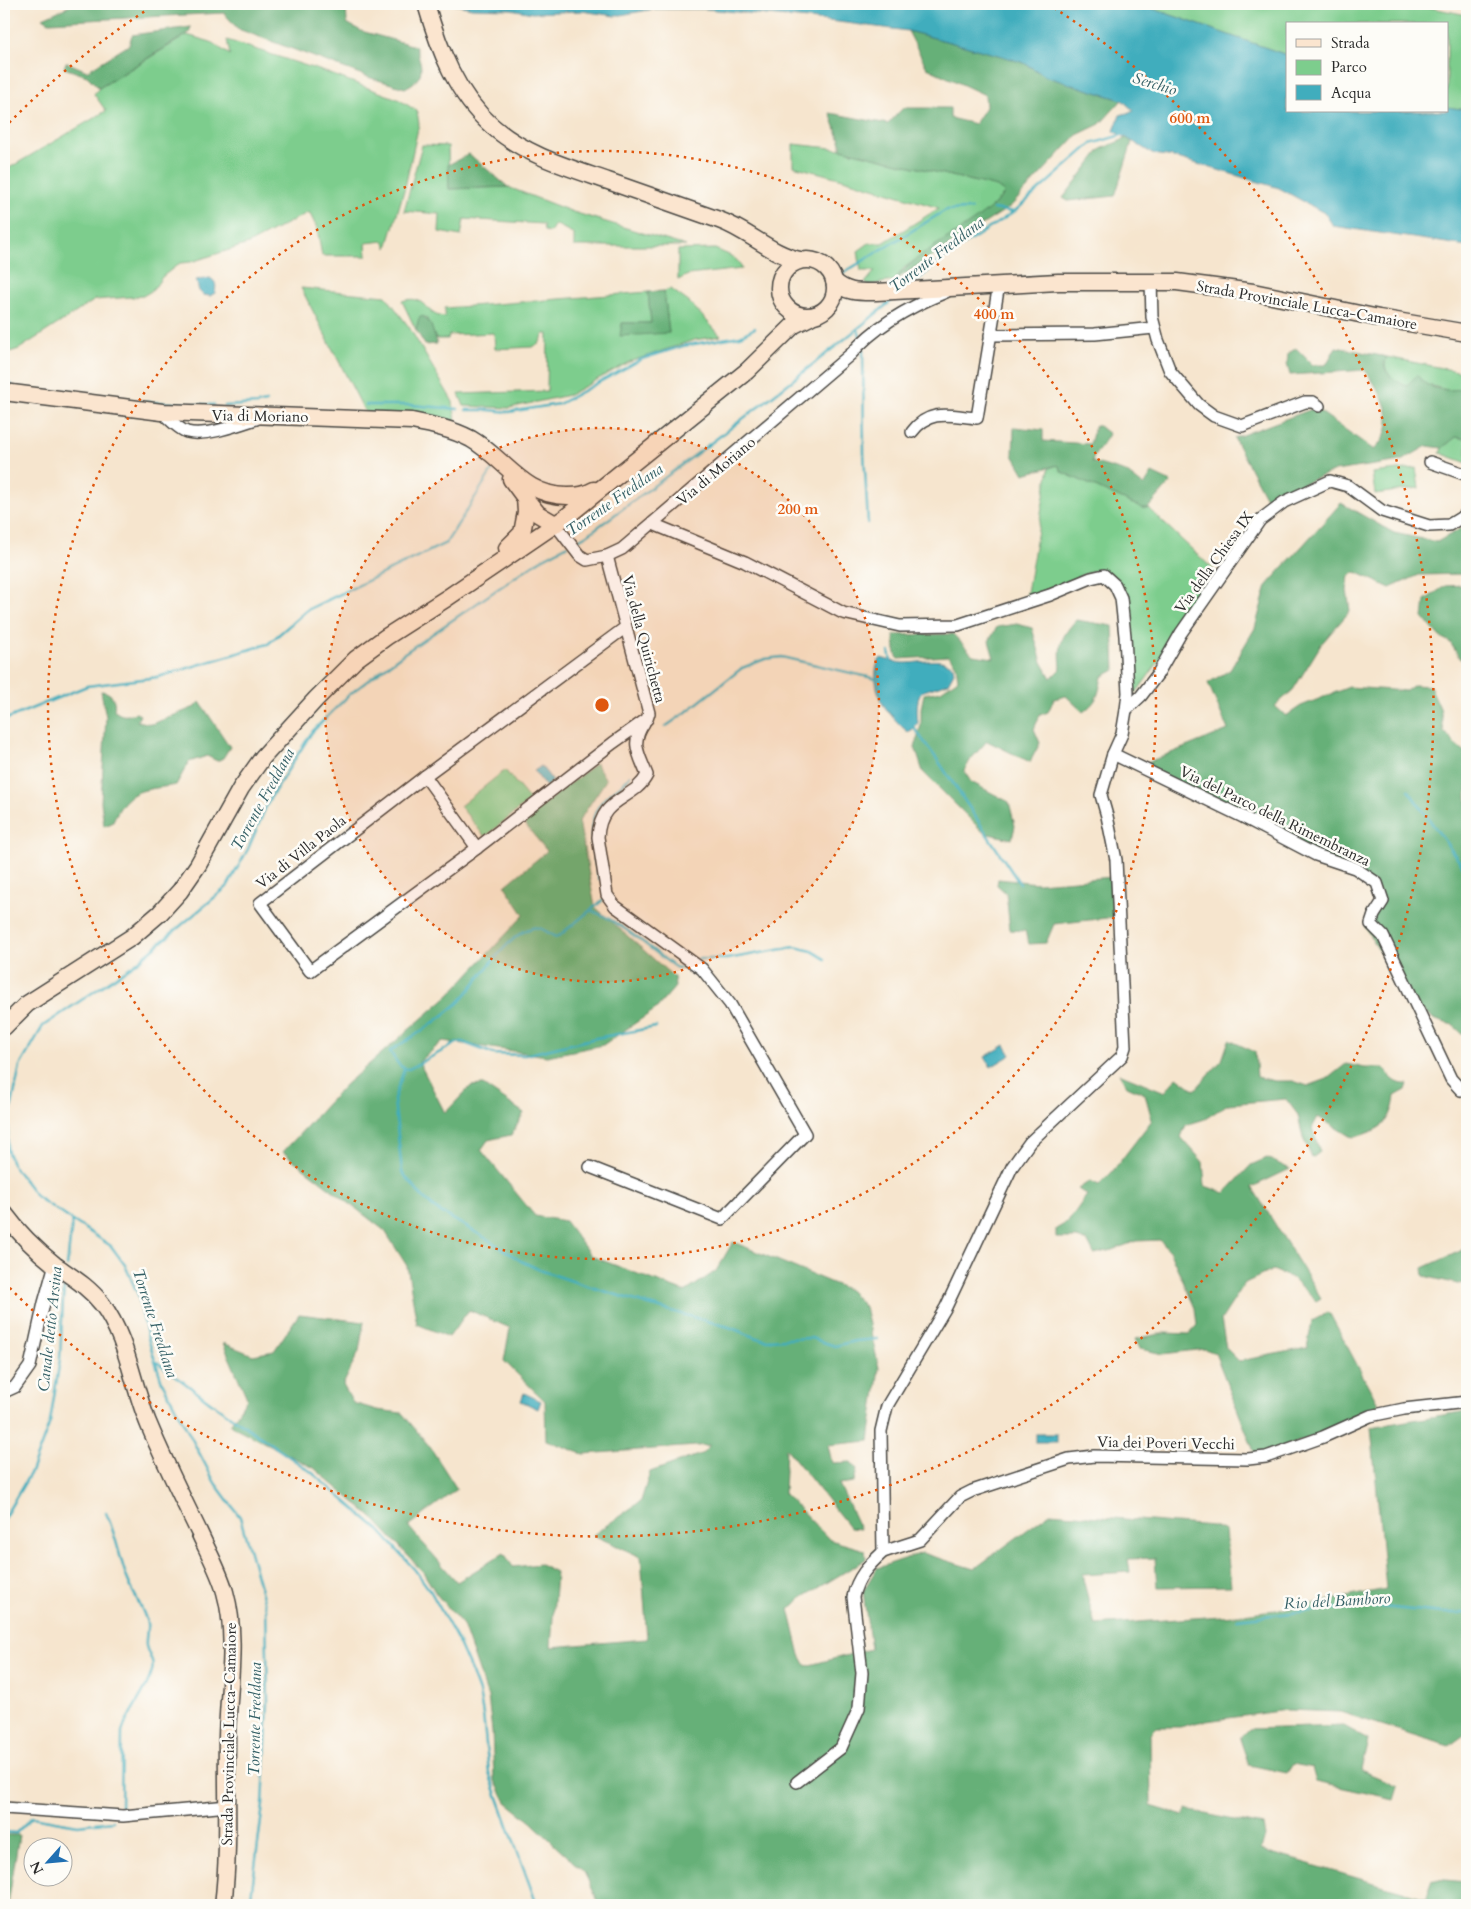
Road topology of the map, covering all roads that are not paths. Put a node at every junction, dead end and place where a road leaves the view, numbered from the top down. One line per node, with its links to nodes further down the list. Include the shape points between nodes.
1 (426, 4): 2 (main road, via 453,76 487,120 517,144 546,160 728,223)
2 (757, 242): 3 (main road, via 779,254); 4 (main road, via 773,261)
3 (800, 260): 4 (main road, via 787,267); 5 (main road, via 821,264 830,271)
4 (779, 280): 10 (main road, via 778,292)
5 (834, 280): 8 (main road, Strada Provinciale Lucca-Camaiore, via 850,291); 11 (main road, via 834,298)
6 (1151, 281): 7 (main road, Strada Provinciale Lucca-Camaiore); 13 (street); 14 (main road, Strada Provinciale Lucca-Camaiore, via 1253,292)
7 (999, 284): 9 (main road, Strada Provinciale Lucca-Camaiore); 15 (street)
8 (876, 292): 9 (main road, Strada Provinciale Lucca-Camaiore); 11 (main road, Strada Provinciale Lucca-Camaiore)
9 (919, 292): 25 (street, Via di Moriano, via 906,309 864,340)
10 (782, 303): 12 (main road, via 797,315); 16 (main road, via 780,327)
11 (828, 308): 12 (main road)
12 (810, 317): 16 (main road, via 794,325)
13 (1154, 328): 15 (street, via 1095,334); 18 (street, via 1170,371 1199,405 1214,416 1242,426 1305,402)
14 (1467, 333)
15 (990, 335): 19 (street, via 977,418 937,415 923,420)
16 (770, 347): 22 (main road, via 747,371)
17 (4, 392): 23 (main road, Via di Moriano, via 162,412 377,419 444,427 480,445)
18 (1319, 406)
19 (912, 432)
20 (1430, 462): 21 (street)
21 (1467, 476)
22 (610, 481): 23 (main road, Via di Moriano, via 584,496); 26 (main road)
23 (527, 492): 26 (main road, via 547,501); 28 (main road, via 522,533)
24 (1467, 514): 30 (street, Via della Chiesa IX, via 1449,525 1429,526 1382,511 1348,486 1330,481 1284,502 1260,520 1214,584 1157,675)
25 (653, 524): 27 (street, Via di Moriano, via 622,549); 30 (street, via 745,562 843,613 900,626 958,625 1104,575 1115,584 1121,598 1127,665)
26 (559, 529): 27 (street, Via di Moriano, via 579,555 587,560); 28 (main road)
27 (607, 556): 29 (street, Via della Quirichetta)
28 (472, 580): 36 (main road, via 386,637 356,660 316,699 262,757 194,871 148,926 27,1004)
29 (626, 627): 31 (street, Via della Quirichetta, via 649,713); 34 (street, Via di Villa Paola)
30 (1126, 710): 33 (street, via 1122,734)
31 (647, 720): 32 (street, Via della Quirichetta); 38 (street, via 637,734 636,743 647,775 643,782 610,805 599,827 607,896 615,906 702,969 730,1004 805,1134 722,1219)
32 (613, 743): 35 (street, Via di Villa Paola)
33 (1113, 754): 37 (street, Via del Parco della Rimembranza, via 1316,855 1355,868 1377,883 1383,901 1371,924 1383,936 1451,1079 1461,1090); 43 (street, via 1101,795 1116,860 1125,1047 1122,1056 1030,1142 1012,1167 946,1307 886,1406 881,1431)
34 (425, 776): 35 (street); 35 (street, Via di Villa Paola, via 260,903 310,970)
35 (477, 848)
36 (4, 1024)
37 (1467, 1087)
38 (590, 1166)
39 (4, 1213): 40 (main road, Strada Provinciale Lucca-Camaiore)
40 (55, 1264): 41 (street, via 30,1366 15,1387); 45 (main road, Strada Provinciale Lucca-Camaiore, via 95,1296 117,1329 148,1424 224,1590 230,1613)
41 (4, 1392)
42 (1467, 1402): 43 (street, Via dei Poveri Vecchi, via 1370,1416 1266,1457 1094,1456 1068,1459 972,1491 960,1498 920,1540)
43 (883, 1552): 44 (street, via 861,1575 853,1597 862,1673 859,1708 841,1748)
44 (797, 1782)
45 (228, 1806): 46 (street, via 123,1816); 47 (main road, Strada Provinciale Lucca-Camaiore, via 228,1859)
46 (4, 1808)
47 (223, 1905)

